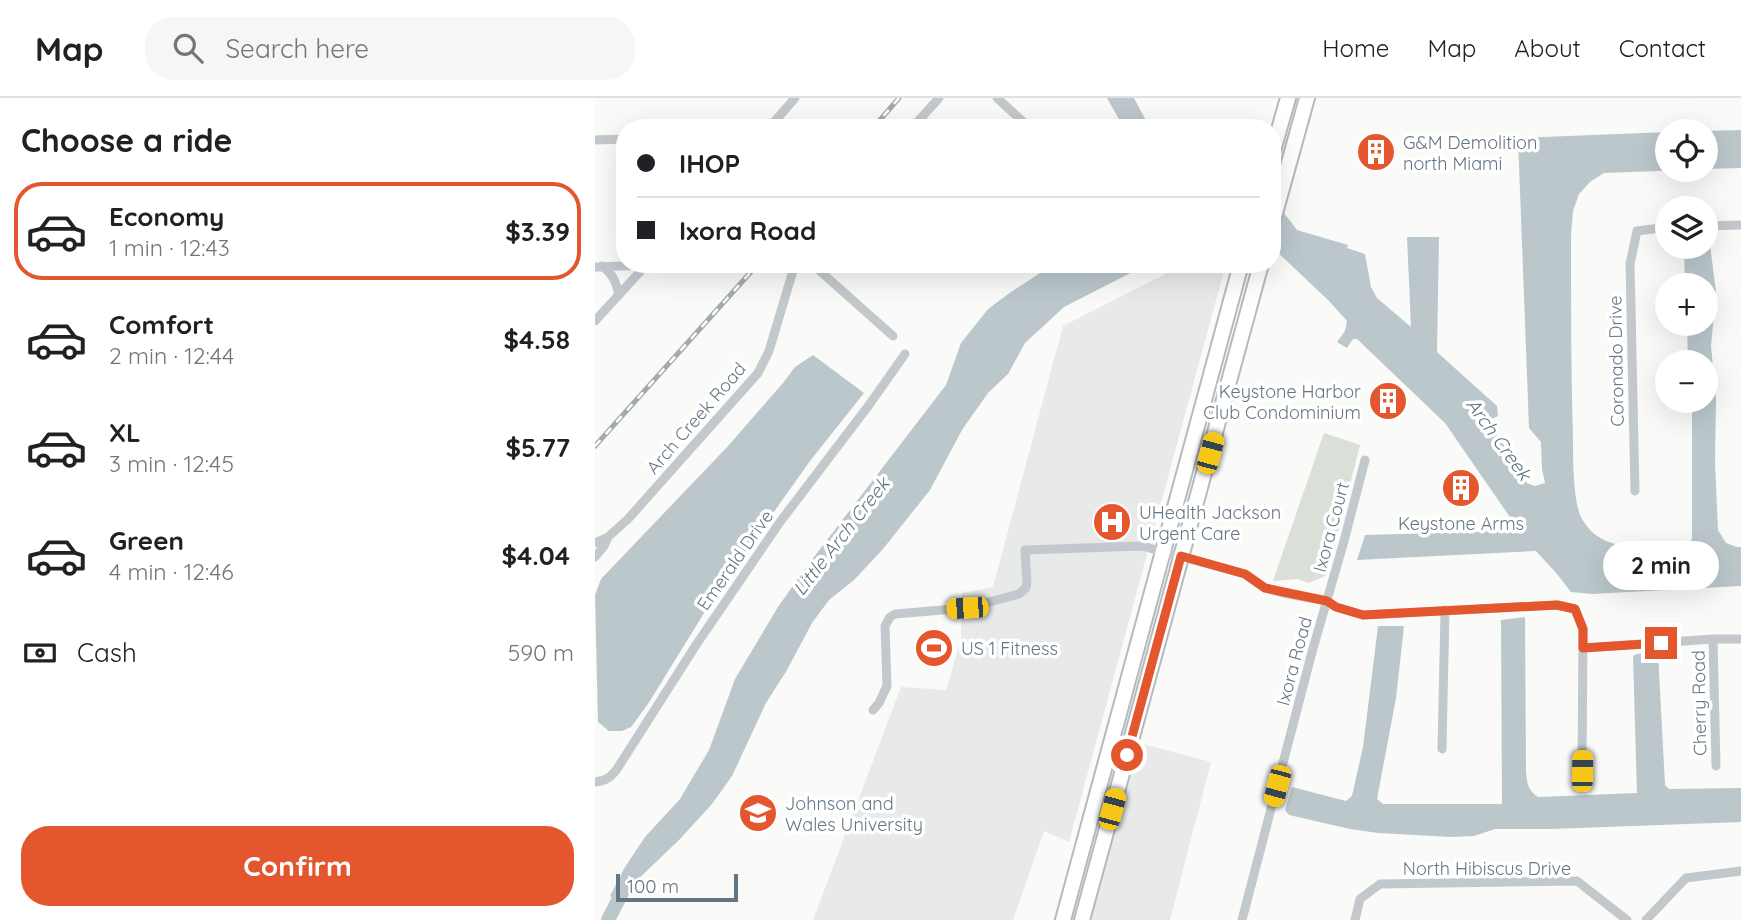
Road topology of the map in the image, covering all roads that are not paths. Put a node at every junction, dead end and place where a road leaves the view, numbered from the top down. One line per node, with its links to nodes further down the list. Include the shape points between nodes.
1 (795, 98): 6 (street)
2 (939, 98): 7 (street)
3 (997, 98): 8 (street)
4 (1288, 98): 9 (main road)
5 (1307, 98): 12 (main road)
6 (777, 119)
7 (920, 119)
8 (1020, 119)
9 (1281, 122)
10 (616, 139): 11 (street)
11 (595, 140)
12 (1281, 191)
13 (1741, 225): 14 (street)
14 (1718, 226)
15 (1655, 229): 27 (street, Coronado Drive, via 1637,231 1629,264)
16 (599, 267): 22 (street, via 609,271)
17 (640, 273): 22 (street)
18 (792, 273): 29 (street, Arch Creek Road, via 758,373)
19 (822, 273): 24 (street)
20 (1239, 273): 31 (main road)
21 (1259, 273): 32 (main road)
22 (619, 295): 23 (street)
23 (595, 321)
24 (893, 336)
25 (905, 354): 43 (street, Emerald Drive, via 780,522 617,769 611,777)
26 (1365, 460): 34 (street, Ixora Court)
27 (1635, 491)
28 (595, 534): 29 (street)
29 (608, 537): 30 (street, Arch Creek Road); 33 (street, Arch Creek Road)
30 (595, 543)
31 (1163, 551): 32 (street); 39 (street, via 1142,546 1025,550 1027,583 1019,594 967,608 901,612 890,617 885,626 887,686); 45 (main road)
32 (1181, 556): 34 (street, via 1245,574 1265,588); 48 (main road)
33 (595, 557)
34 (1327, 601): 35 (street, Ixora Road, via 1363,615); 49 (street, Ixora Road)
35 (1444, 610): 38 (street, Ixora Road, via 1557,605 1575,609 1583,629); 40 (street)
36 (1713, 639): 37 (street); 38 (street); 41 (street, Cherry Road)
37 (1741, 639)
38 (1583, 648): 42 (street)
39 (873, 710)
40 (1442, 749)
41 (1716, 766)
42 (1582, 771)
43 (595, 782)
44 (1741, 871): 52 (street, via 1686,878)
45 (1068, 900): 46 (main road); 47 (main road)
46 (1063, 920)
47 (1069, 920)
48 (1082, 920)
49 (1242, 920)
50 (1355, 920): 51 (street, North Hibiscus Drive, via 1360,899 1380,884 1577,881)
51 (1627, 920)
52 (1646, 920)

